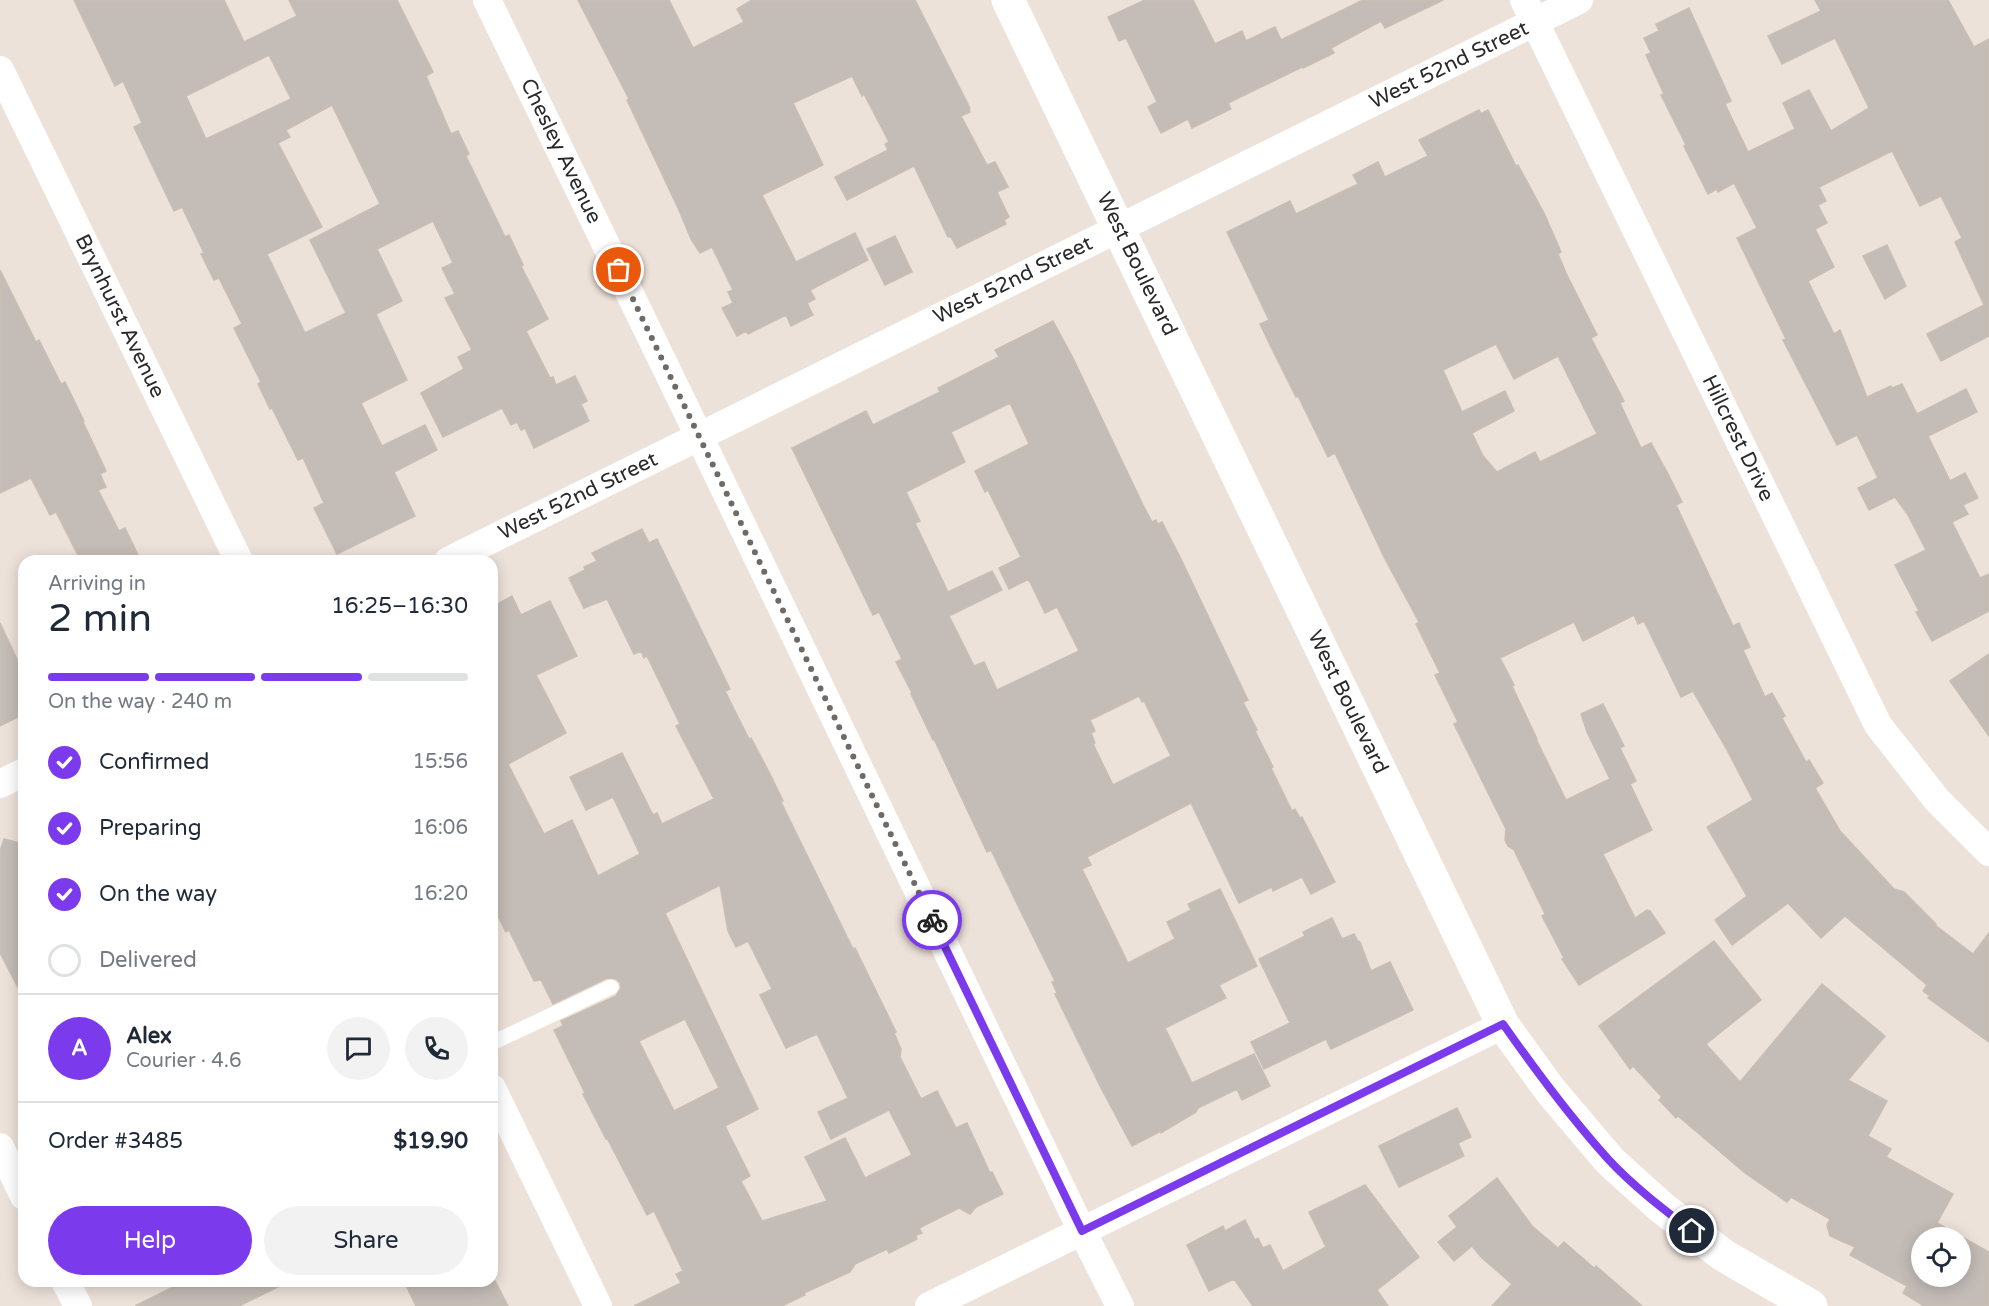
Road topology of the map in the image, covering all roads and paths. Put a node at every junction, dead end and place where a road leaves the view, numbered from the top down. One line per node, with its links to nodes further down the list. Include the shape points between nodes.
1 (488, 0): 7 (street, Chesley Avenue)
2 (1008, 0): 6 (street, West Boulevard)
3 (1579, 0): 4 (street, West 52nd Street)
4 (1529, 11): 6 (street, West 52nd Street); 12 (street, Hillcrest Drive, via 1878,725 1937,800)
5 (0, 70): 8 (street, Brynhurst Avenue)
6 (1119, 228): 7 (street, West 52nd Street); 14 (street, West Boulevard)
7 (699, 436): 9 (street, West 52nd Street); 19 (street, Chesley Avenue)
8 (236, 555)
9 (460, 555)
10 (18, 775): 11 (street)
11 (0, 784)
12 (1989, 852)
13 (611, 987): 15 (lane)
14 (1503, 1024): 19 (street); 25 (street, West Boulevard, via 1550,1090 1610,1161 1723,1255)
15 (498, 1040)
16 (498, 1100): 22 (street)
17 (0, 1146): 18 (street)
18 (18, 1184)
19 (1082, 1231): 23 (street); 24 (street, Chesley Avenue)
20 (68, 1287): 21 (street)
21 (78, 1306)
22 (598, 1306)
23 (929, 1306)
24 (1120, 1306)
25 (1811, 1306)

